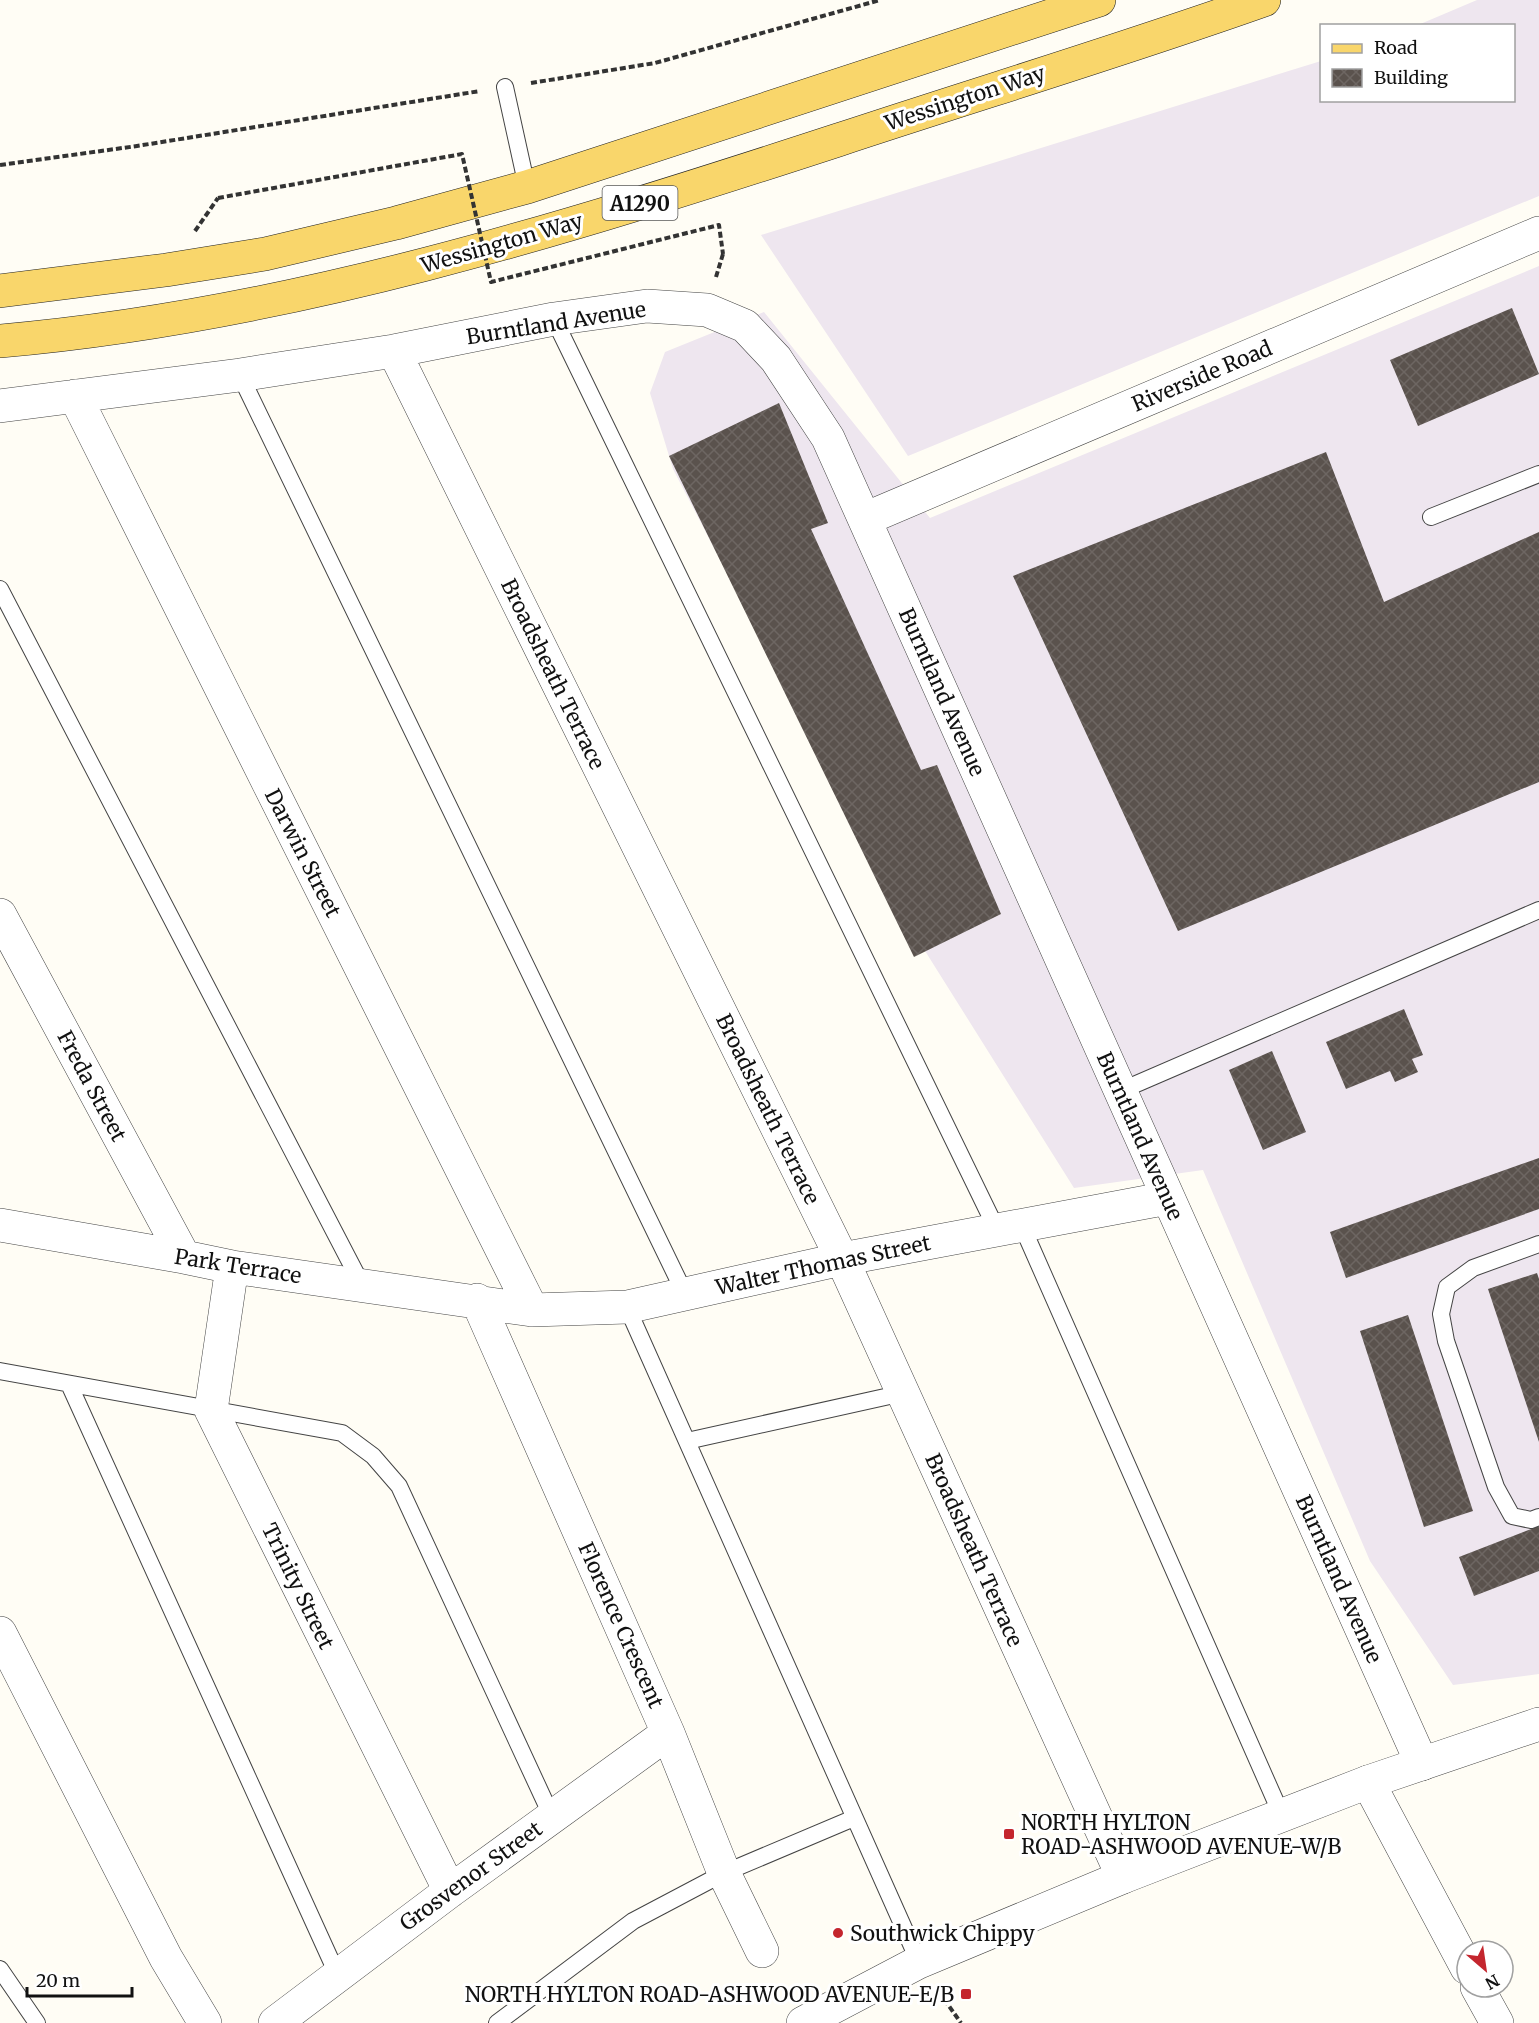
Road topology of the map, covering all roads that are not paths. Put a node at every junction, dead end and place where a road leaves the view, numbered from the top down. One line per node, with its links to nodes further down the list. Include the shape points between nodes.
1 (1099, 0): 4 (main road, A1290)
2 (1264, 0): 8 (main road, Wessington Way / A1290, via 720,178 424,266 269,302)
3 (505, 87): 4 (lane)
4 (527, 187): 6 (main road, A1290, via 266,254)
5 (1539, 233): 15 (street, Riverside Road)
6 (0, 291)
7 (554, 319): 9 (street, Burntland Avenue); 15 (street, Burntland Avenue, via 647,306 707,310 745,326 776,359 828,438); 22 (lane)
8 (0, 341)
9 (394, 351): 10 (street, Burntland Avenue); 25 (street, Broadsheath Terrace)
10 (240, 375): 11 (street, Burntland Avenue); 28 (lane)
11 (75, 396): 12 (street, Burntland Avenue); 31 (street, Darwin Street)
12 (0, 406)
13 (1539, 474): 14 (lane)
14 (1431, 517)
15 (865, 519): 19 (street, Burntland Avenue)
16 (0, 589): 27 (lane)
17 (1539, 910): 19 (lane)
18 (0, 915): 24 (street, Freda Street)
19 (1120, 1091): 20 (street, Burntland Avenue)
20 (1168, 1198): 22 (street, Walter Thomas Street); 41 (street, Burntland Avenue)
21 (2, 1222): 24 (street, Park Terrace)
22 (1009, 1228): 25 (street, Walter Thomas Street); 43 (lane)
23 (1539, 1244): 37 (lane, via 1473,1268 1447,1287 1441,1314 1446,1341 1496,1487 1512,1516 1531,1520)
24 (184, 1257): 26 (street, Park Terrace)
25 (842, 1259): 28 (street, Walter Thomas Street); 34 (street, Broadsheath Terrace)
26 (232, 1267): 27 (street, Park Terrace); 35 (street)
27 (362, 1285): 29 (street, Park Terrace)
28 (685, 1294): 30 (street, Walter Thomas Street)
29 (477, 1300): 31 (street, Walter Thomas Street); 40 (street, Florence Crescent)
30 (627, 1307): 31 (street, Walter Thomas Street); 36 (lane)
31 (532, 1310)
32 (0, 1371): 33 (lane)
33 (69, 1384): 35 (lane); 53 (lane)
34 (903, 1393): 36 (lane); 47 (street, Broadsheath Terrace)
35 (211, 1410): 44 (lane, via 342,1433 380,1463 399,1486); 48 (street, Trinity Street)
36 (687, 1441): 45 (lane)
37 (1539, 1517)
38 (0, 1633): 56 (street, via 166,1958)
39 (1539, 1724): 41 (street)
40 (668, 1733): 44 (street, Grosvenor Street); 46 (street, Florence Crescent)
41 (1422, 1764): 42 (street)
42 (1368, 1782): 43 (street); 49 (street)
43 (1282, 1816): 47 (street)
44 (552, 1817): 48 (street, Grosvenor Street)
45 (854, 1818): 46 (lane); 51 (lane)
46 (724, 1873): 50 (street, Florence Crescent); 58 (lane, via 633,1921)
47 (1123, 1877): 51 (street)
48 (450, 1891): 53 (street, Grosvenor Street)
49 (1455, 1945)
50 (762, 1951)
51 (919, 1962): 59 (street)
52 (0, 1969): 55 (lane)
53 (338, 1976): 57 (street, Grosvenor Street)
54 (1484, 1999): 60 (street)
55 (30, 2020)
56 (205, 2023)
57 (275, 2023)
58 (497, 2023)
59 (802, 2023)
60 (1497, 2023)

